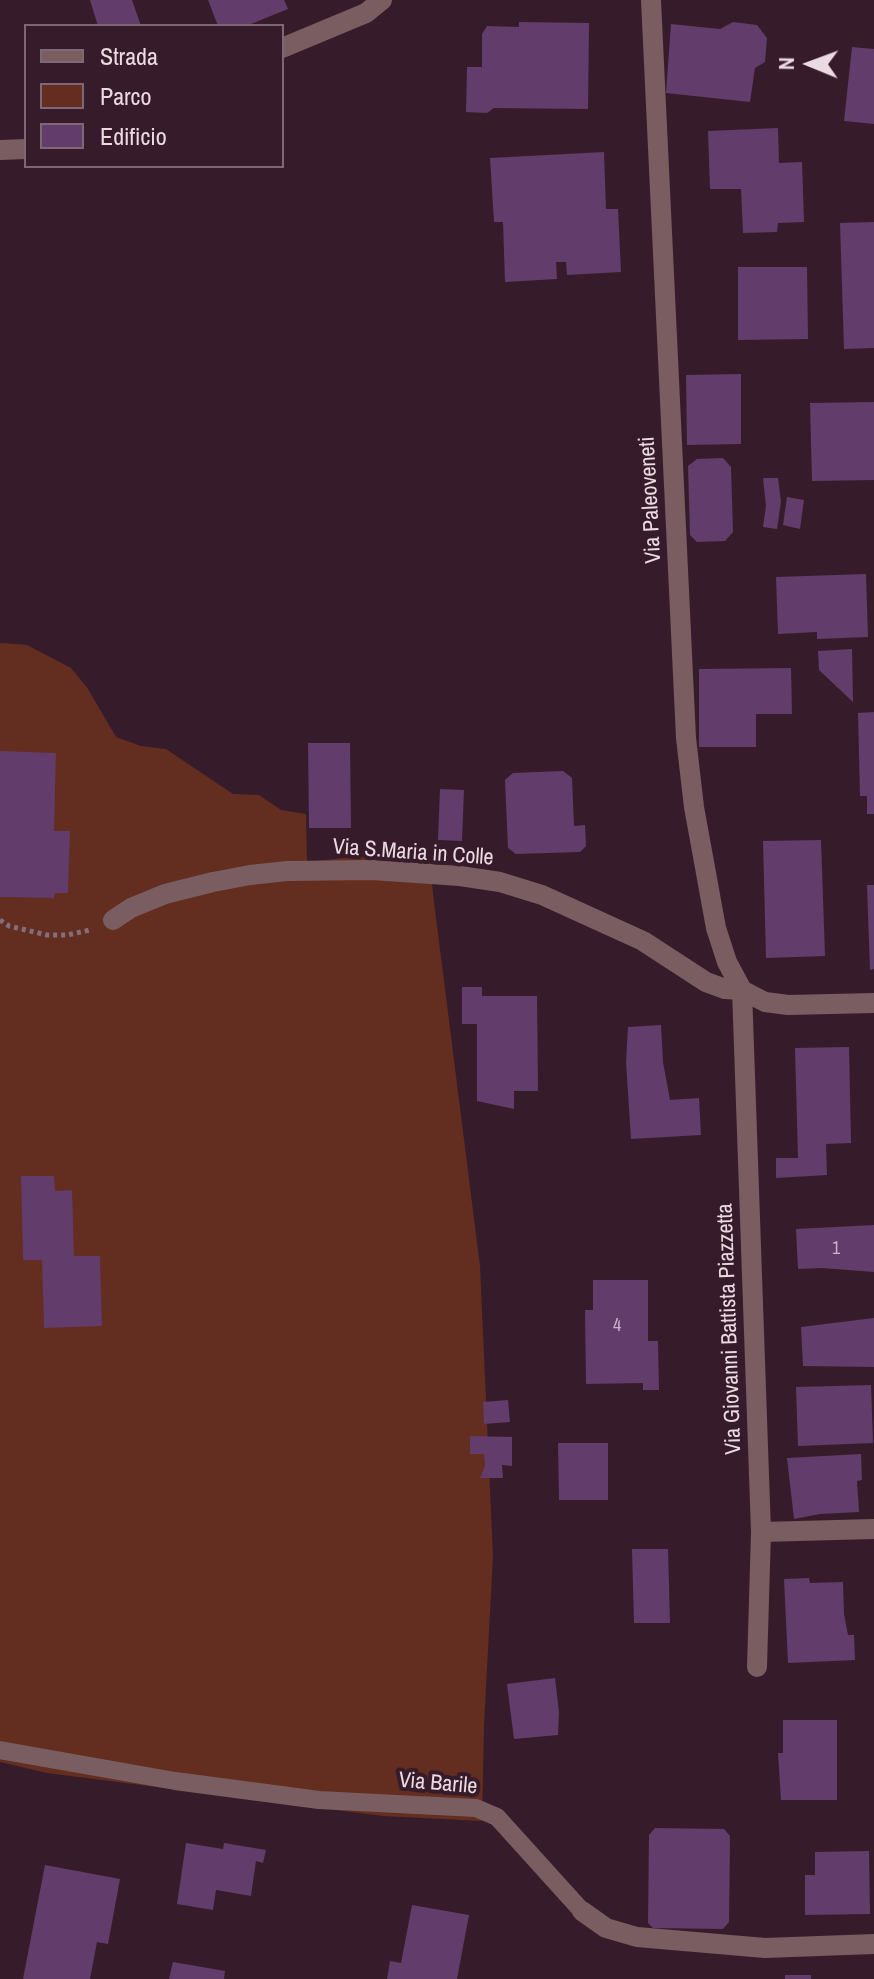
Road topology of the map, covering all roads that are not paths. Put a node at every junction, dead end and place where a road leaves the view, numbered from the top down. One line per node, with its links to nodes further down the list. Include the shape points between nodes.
1 (382, 0): 3 (street, via 366,13)
2 (651, 0): 7 (street, Via Paleoveneti, via 686,738 716,928)
3 (284, 47)
4 (24, 149): 5 (street)
5 (0, 150)
6 (113, 920): 7 (street, Via S.Maria in Colle, via 165,894 250,875 372,870 460,876 542,895 643,941 706,982)
7 (742, 990): 8 (street, Via S.Maria in Colle, via 765,1002 788,1005); 10 (street, Via Giovanni Battista Piazzetta)
8 (874, 1003)
9 (874, 1529): 10 (street)
10 (761, 1532): 11 (street, Via Giovanni Battista Piazzetta)
11 (757, 1667)
12 (0, 1750): 13 (lane, Via Barile, via 319,1800 476,1808 497,1817)
13 (582, 1911): 14 (street, Via Barile, via 606,1928 637,1937 765,1948)
14 (874, 1944)

